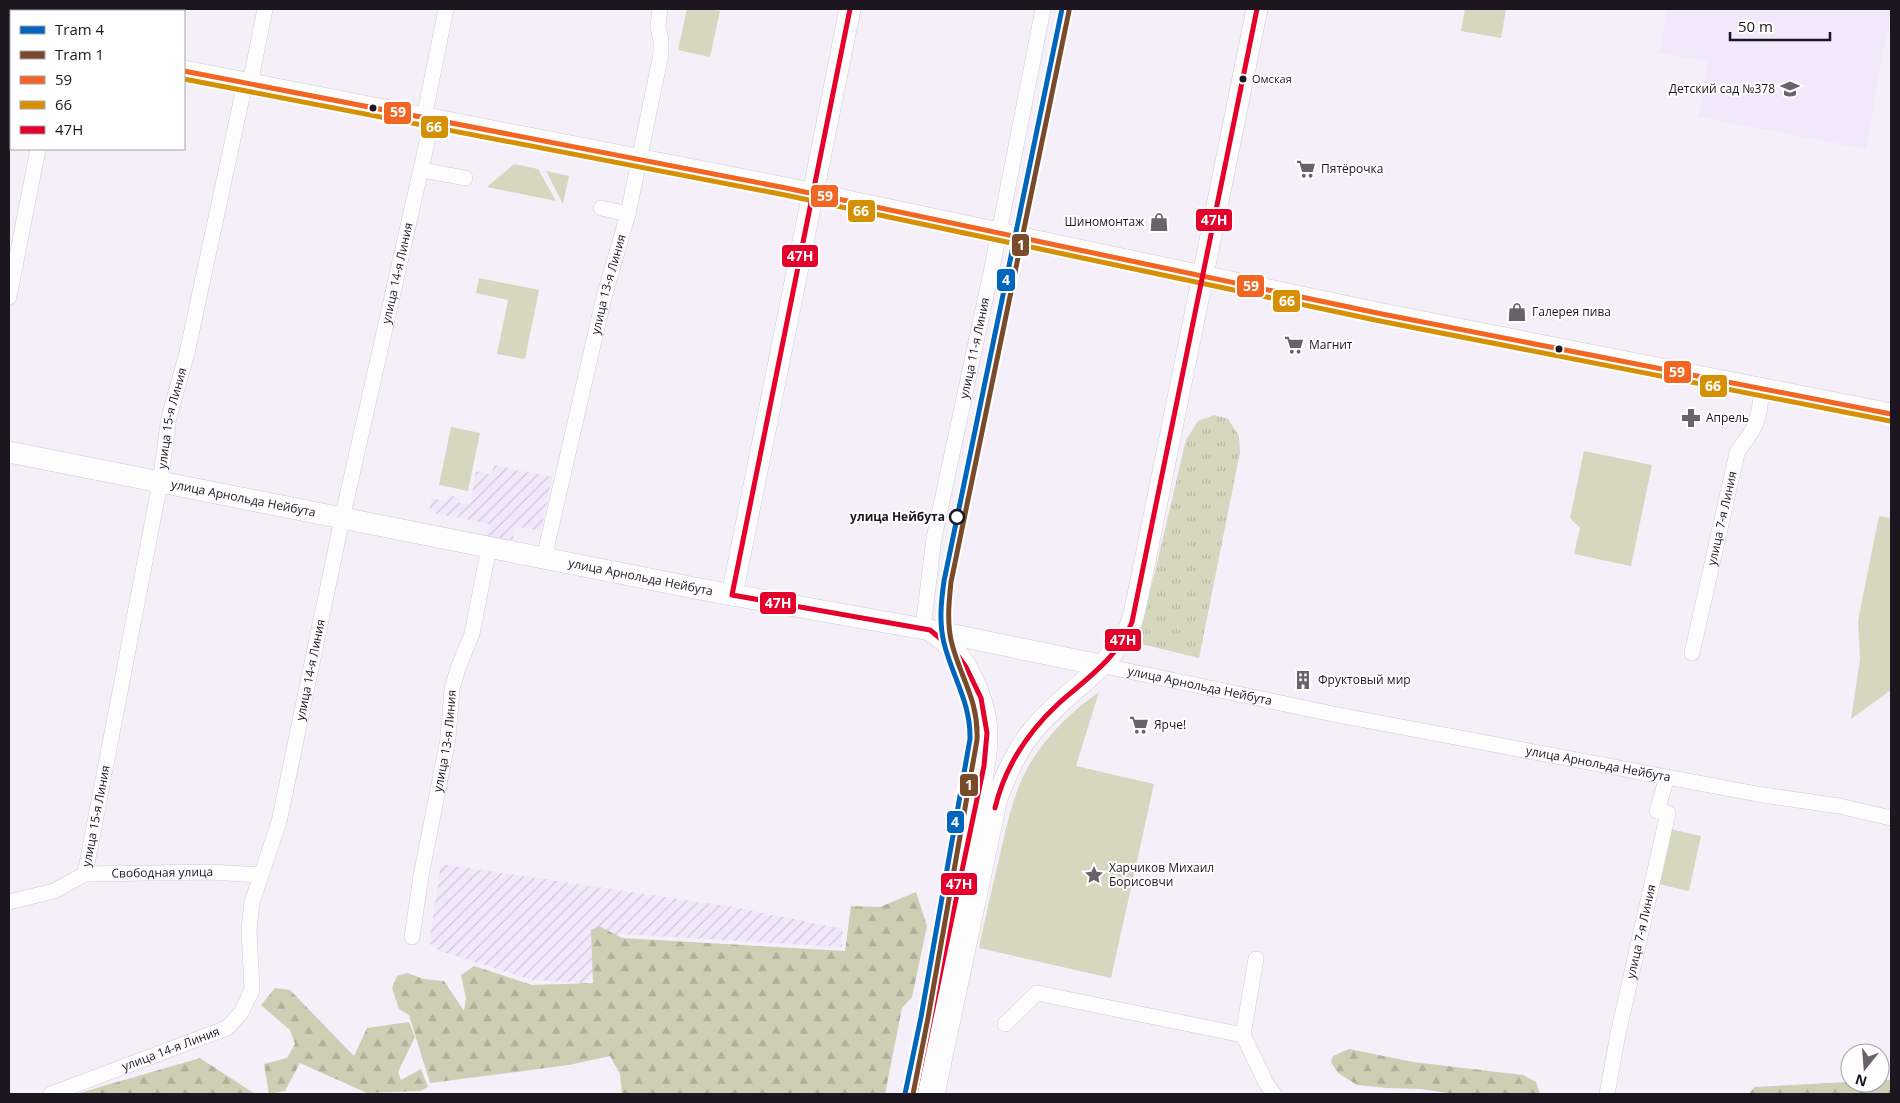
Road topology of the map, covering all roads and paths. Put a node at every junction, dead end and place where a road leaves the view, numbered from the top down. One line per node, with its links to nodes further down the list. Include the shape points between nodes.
1 (265, 9): 8 (street, улица 15-я Линия)
2 (446, 9): 9 (street, улица 14-я Линия)
3 (660, 9): 11 (street, улица 13-я Линия, via 661,54)
4 (850, 9): 14 (main road)
5 (1043, 9): 17 (street, улица 11-я Линия)
6 (1257, 9): 18 (main road)
7 (185, 71): 8 (main road)
8 (247, 83): 9 (main road); 23 (street, улица 15-я Линия, via 187,353 169,417)
9 (428, 119): 11 (main road); 12 (street, улица 14-я Линия)
10 (38, 150): 19 (street)
11 (639, 159): 14 (main road); 16 (street, улица 13-я Линия)
12 (422, 170): 13 (street); 24 (street, улица 14-я Линия)
13 (465, 178)
14 (813, 194): 17 (main road); 27 (main road)
15 (601, 208): 16 (street)
16 (628, 214): 26 (street, улица 13-я Линия, via 604,297)
17 (999, 232): 18 (main road); 28 (street, улица 11-я Линия, via 934,538)
18 (1202, 276): 20 (main road); 30 (main road, via 1136,606 1129,629)
19 (9, 297)
20 (1762, 390): 21 (main road); 29 (street, улица 7-я Линия, via 1757,420 1737,453)
21 (1891, 414)
22 (9, 452): 23 (main road, улица Арнольда Нейбута)
23 (160, 482): 24 (main road, улица Арнольда Нейбута); 33 (street, улица 15-я Линия)
24 (342, 519): 25 (main road, улица Арнольда Нейбута); 34 (street, улица 14-я Линия, via 278,822)
25 (489, 547): 26 (main road, улица Арнольда Нейбута); 36 (street, улица 13-я Линия, via 472,634 452,689 448,739)
26 (544, 558): 27 (main road, улица Арнольда Нейбута)
27 (732, 595): 28 (main road, улица Арнольда Нейбута)
28 (927, 629): 30 (main road, улица Арнольда Нейбута); 38 (main road, via 953,649 966,667 981,698 987,733)
29 (1692, 653)
30 (1100, 665): 31 (street, улица Арнольда Нейбута, via 1333,714); 38 (main road, via 1036,726 1010,767 997,798)
31 (1667, 777): 32 (street, улица Арнольда Нейбута); 45 (street, улица 7-я Линия, via 1658,811 1668,813)
32 (1891, 818)
33 (85, 874): 34 (street, Свободная улица, via 211,872); 35 (street, Свободная улица, via 54,891)
34 (260, 875): 41 (street, улица 14-я Линия, via 248,929 252,990 241,1012 227,1028)
35 (9, 902)
36 (412, 937)
37 (1256, 959): 40 (street)
38 (940, 1021): 42 (main road); 43 (main road)
39 (1005, 1024): 40 (street, via 1038,993)
40 (1243, 1035): 44 (street)
41 (51, 1094)
42 (916, 1094)
43 (934, 1094)
44 (1274, 1094)
45 (1607, 1094)

